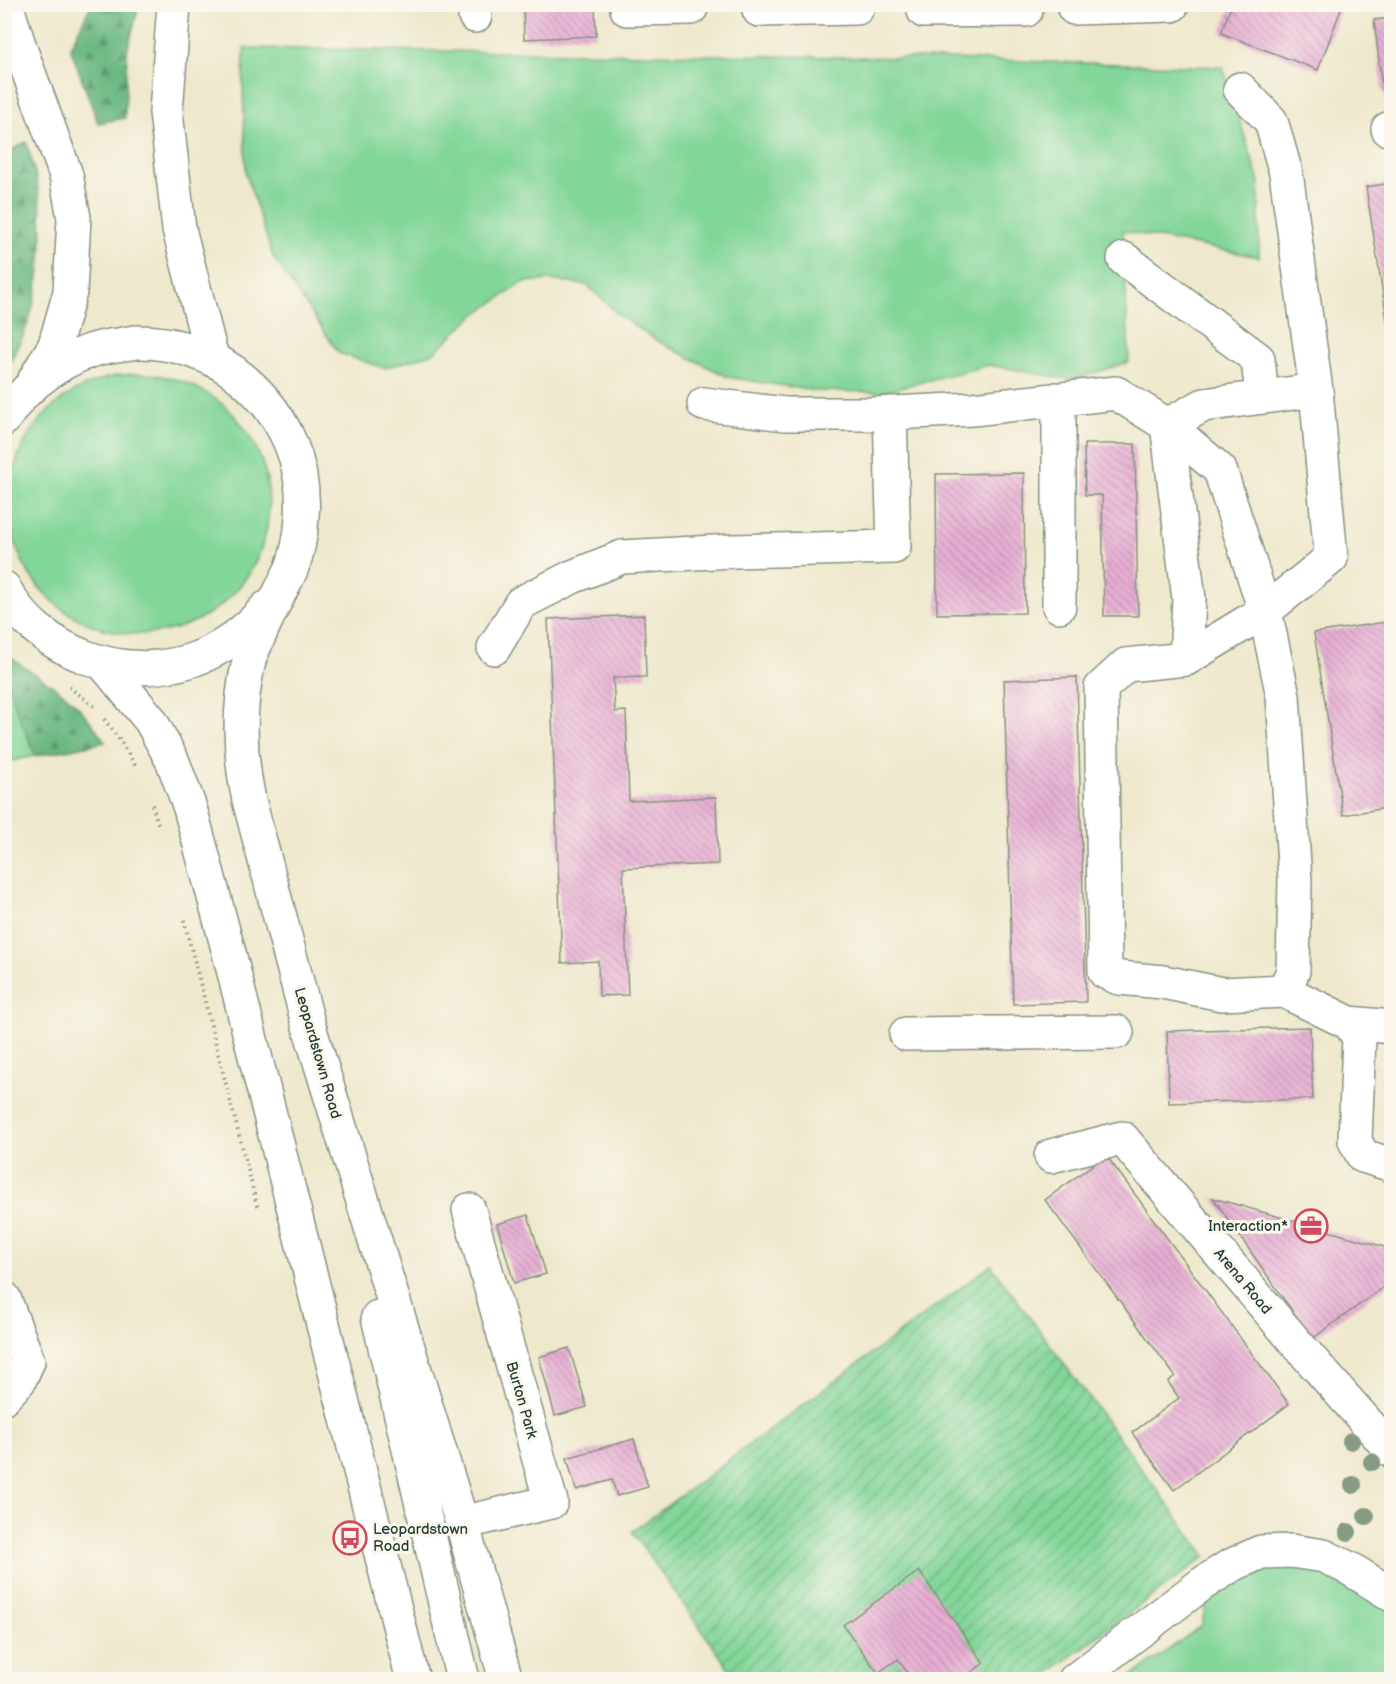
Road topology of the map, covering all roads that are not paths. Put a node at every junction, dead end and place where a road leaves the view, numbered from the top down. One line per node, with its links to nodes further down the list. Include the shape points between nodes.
1 (6, 4): 16 (main road, bridge, via 66,174 74,218 70,292 55,345)
2 (21, 4): 12 (main road)
3 (174, 4): 15 (main road, via 166,112 179,229)
4 (627, 4): 9 (main road, via 627,9)
5 (857, 4): 10 (main road, via 857,8)
6 (924, 4): 11 (main road, via 924,11)
7 (1074, 4): 8 (main road, via 1074,8)
8 (1172, 5)
9 (691, 8)
10 (759, 10)
11 (1026, 10)
12 (4, 38)
13 (1240, 89): 17 (main road, via 1271,121 1286,173)
14 (1124, 259): 18 (main road, via 1258,359)
15 (212, 358): 16 (main road, Leopardstown Road, via 174,346 137,342 99,348 67,361); 25 (main road, Leopardstown Road, via 236,372 263,397 296,452 304,495 301,539)
16 (29, 388): 22 (main road, Leopardstown Road)
17 (1316, 390): 18 (main road); 27 (main road, via 1331,558)
18 (1262, 397): 23 (main road, via 1204,405)
19 (1057, 399): 21 (main road); 23 (main road, via 1116,393); 26 (main road)
20 (704, 404): 21 (main road, via 785,414)
21 (890, 413): 28 (main road, via 894,547 622,557 522,603)
22 (4, 419)
23 (1167, 425): 27 (main road, via 1220,470); 29 (main road, via 1189,599)
24 (4, 588): 30 (main road, Leopardstown Road, via 33,626 80,656)
25 (277, 595): 30 (main road, Leopardstown Road, via 250,626 224,646 191,660 157,667); 32 (main road, Leopardstown Road, via 249,659 240,726 242,768)
26 (1059, 606)
27 (1265, 611): 29 (main road); 31 (main road, via 1283,696 1295,880 1293,970)
28 (494, 648)
29 (1186, 659): 31 (main road, via 1126,665 1101,688 1105,972 1119,978 1222,994)
30 (103, 663): 45 (main road, via 150,722 173,762 190,808)
31 (1284, 991): 33 (main road)
32 (308, 1023): 43 (main road, Leopardstown Road); 46 (main road)
33 (1349, 1023): 34 (main road); 38 (main road, via 1359,1037 1355,1141 1363,1156)
34 (1392, 1027)
35 (1117, 1032): 36 (main road)
36 (906, 1034)
37 (1051, 1156): 42 (main road, Arena Road, via 1122,1138)
38 (1392, 1165)
39 (469, 1210): 43 (main road, Burton Park, via 551,1502)
40 (4, 1298): 41 (main road, via 28,1361 19,1381)
41 (4, 1397)
42 (1392, 1451)
43 (462, 1523): 47 (main road, Leopardstown Road)
44 (1392, 1595): 48 (main road, via 1324,1556 1261,1552 1202,1584)
45 (413, 1680)
46 (463, 1680)
47 (506, 1680)
48 (1075, 1680)

